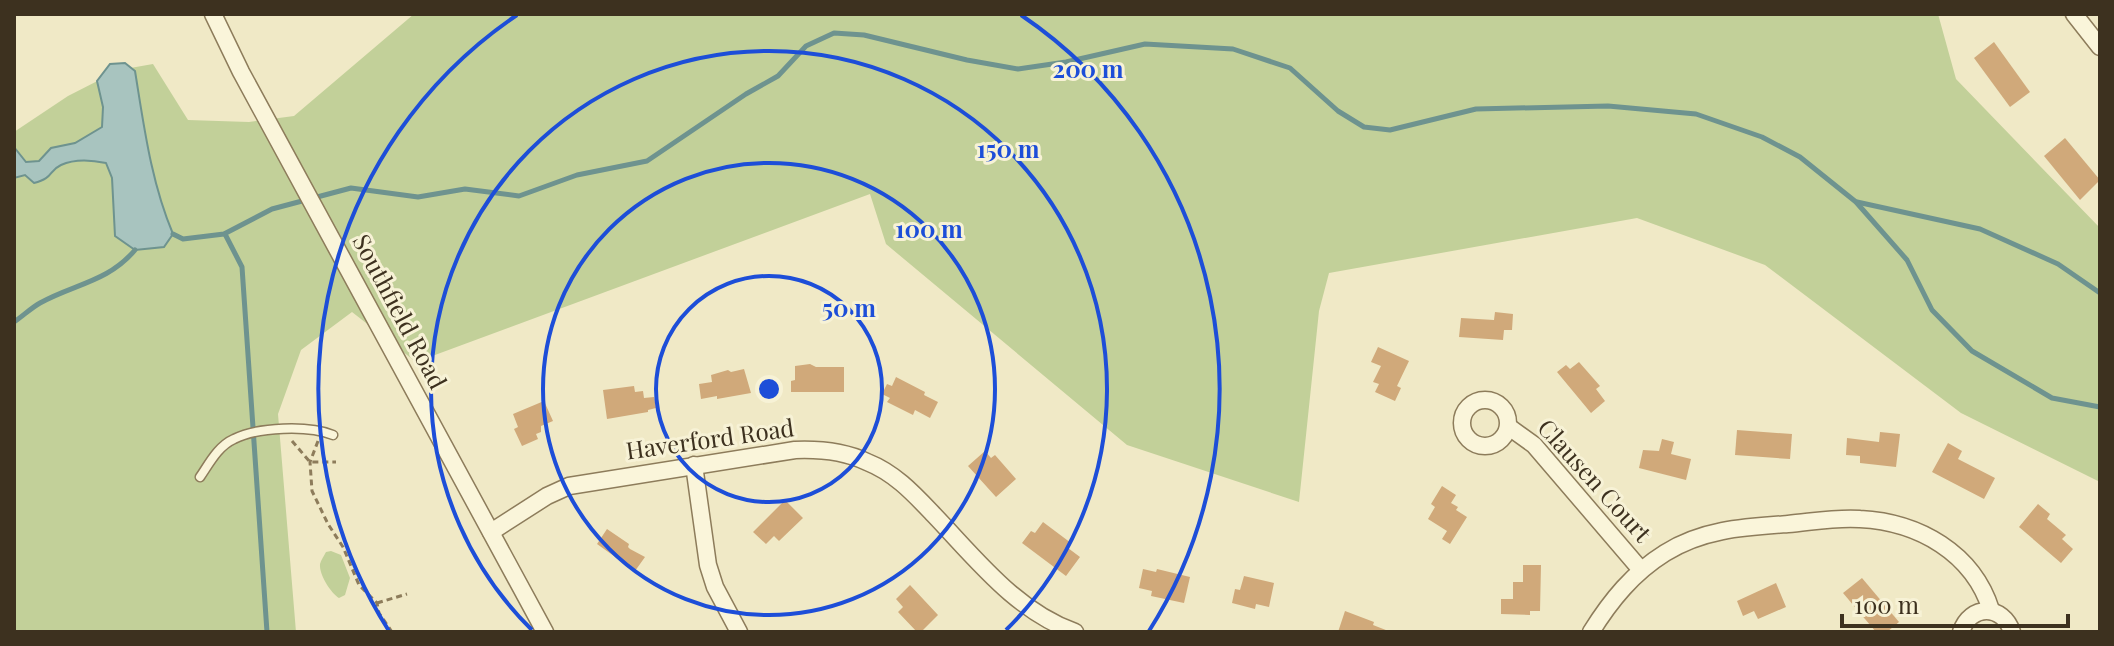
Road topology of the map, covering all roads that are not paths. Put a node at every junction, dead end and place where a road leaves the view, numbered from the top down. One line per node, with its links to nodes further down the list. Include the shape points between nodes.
1 (213, 14): 8 (street, Southfield Road)
2 (2074, 14): 3 (street)
3 (2100, 47)
4 (1509, 427): 9 (street, Clausen Court, via 1534,445)
5 (333, 435): 7 (lane, via 301,427 234,439)
6 (694, 465): 8 (street, Haverford Road, via 569,486); 12 (street, via 708,565); 13 (street, Haverford Road, via 818,449 867,461 909,488 1015,597)
7 (200, 477)
8 (491, 532): 11 (street, Southfield Road)
9 (1641, 570): 10 (street, via 1688,541 1734,527 1882,521 1918,532 1951,551 1982,585); 14 (street)
10 (1991, 610): 15 (street, via 1971,615); 16 (street, via 2006,619)
11 (545, 632)
12 (739, 632)
13 (1075, 632)
14 (1591, 632)
15 (1961, 632)
16 (2012, 632)

